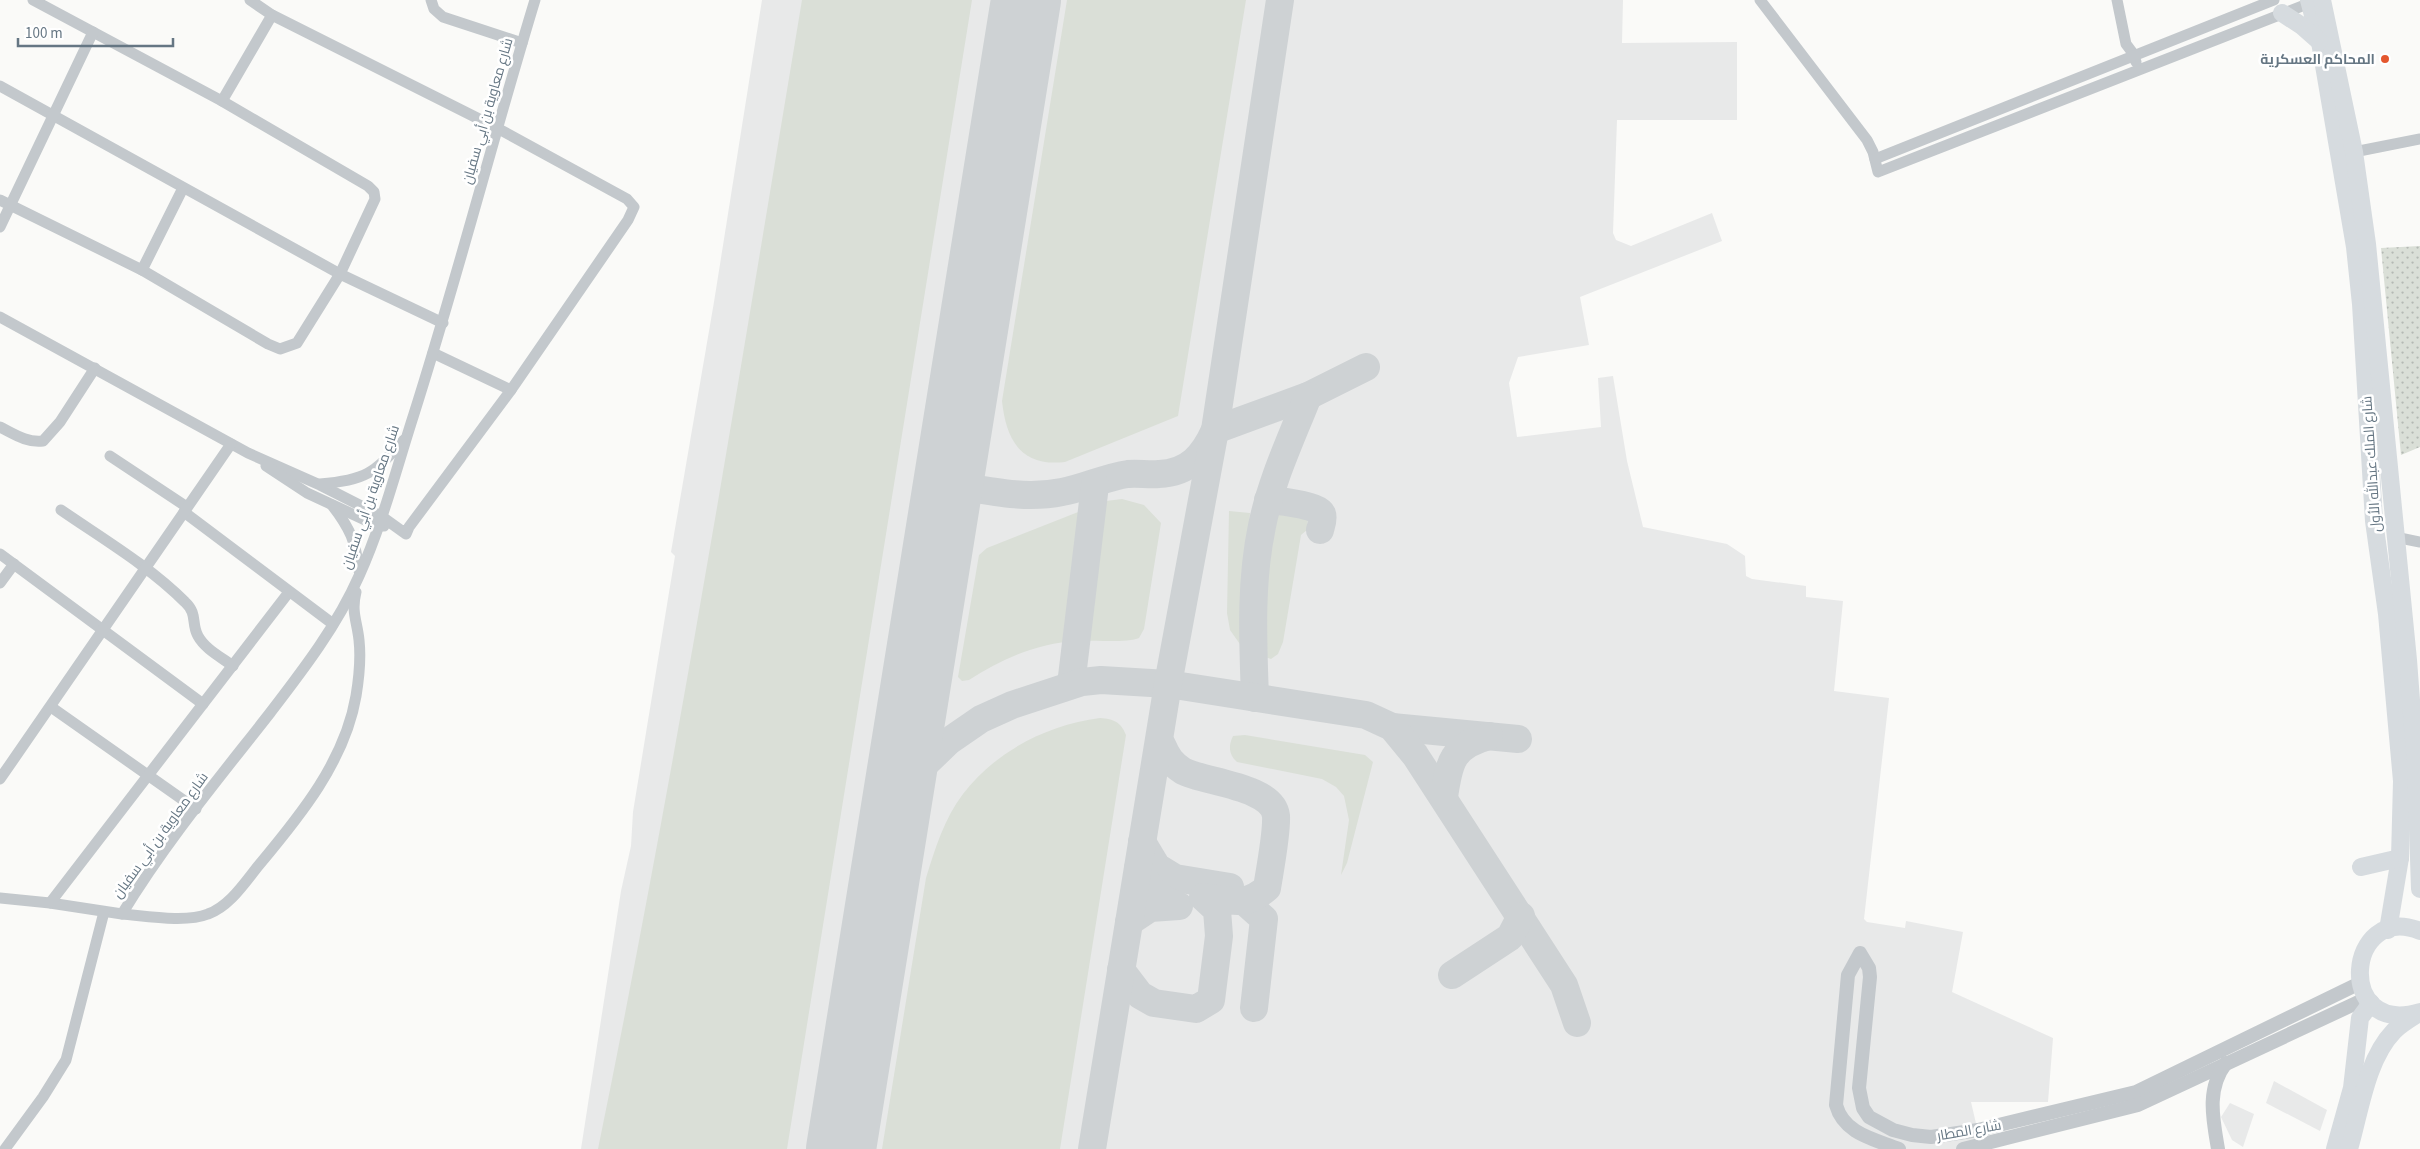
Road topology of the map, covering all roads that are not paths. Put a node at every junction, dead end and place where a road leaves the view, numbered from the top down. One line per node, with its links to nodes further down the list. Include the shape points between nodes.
1 (34, 0): 12 (street)
2 (250, 0): 9 (street)
3 (431, 0): 14 (street, via 434,9 443,17)
4 (535, 0): 14 (street, شارع معاوية بن أبي سفيان)
5 (1760, 0): 24 (street, via 1866,140)
6 (2117, 0): 15 (street)
7 (2315, 1): 8 (street); 13 (main road, شارع الملك عبدالله الأول); 23 (main road, شارع الملك عبدالله الأول)
8 (2278, 6): 10 (street); 11 (street); 13 (main road)
9 (272, 15): 19 (street); 21 (street)
10 (2229, 18): 11 (street); 15 (street)
11 (2234, 31): 16 (street)
12 (93, 32): 19 (street); 20 (street)
13 (2320, 42): 62 (main road, شارع الملك عبدالله الأول, via 2350,212 2361,304 2374,521 2387,614 2402,782)
14 (522, 43): 21 (street, شارع معاوية بن أبي سفيان)
15 (2129, 58): 16 (street); 17 (street); 24 (street)
16 (2138, 70): 17 (street)
17 (2127, 75): 24 (street, via 1878,172)
18 (0, 86): 20 (street)
19 (222, 101): 29 (street, via 374,192 375,199)
20 (53, 116): 25 (street); 26 (street)
21 (496, 128): 31 (street, شارع معاوية بن أبي سفيان); 34 (street, via 627,199 634,207)
22 (2420, 139): 23 (street)
23 (2354, 152): 45 (main road, شارع الملك عبدالله الأول, via 2372,288)
24 (1875, 159)
25 (183, 188): 28 (street); 29 (street)
26 (5, 202): 27 (street); 28 (street)
27 (0, 227)
28 (142, 270): 29 (street, via 280,349 296,344)
29 (340, 274): 31 (street)
30 (0, 317): 33 (street)
31 (443, 323): 32 (street, شارع معاوية بن أبي سفيان)
32 (433, 353): 34 (street); 36 (street, شارع معاوية بن أبي سفيان)
33 (94, 368): 35 (street, via 60,422 43,441 24,439); 37 (street)
34 (511, 390): 44 (street, via 406,534)
35 (0, 427)
36 (406, 437): 40 (street, via 370,474 344,482); 44 (street, شارع معاوية بن أبي سفيان)
37 (231, 444): 38 (street); 42 (street)
38 (248, 453): 40 (street); 41 (street)
39 (110, 456): 42 (street)
40 (320, 484): 44 (street)
41 (332, 505): 44 (street); 50 (street, via 350,529)
42 (185, 509): 49 (street); 52 (street)
43 (61, 510): 49 (street)
44 (379, 521): 50 (street, شارع معاوية بن أبي سفيان)
45 (2395, 537): 46 (street); 61 (main road, شارع الملك عبدالله الأول, via 2408,660)
46 (2420, 542)
47 (0, 554): 48 (street)
48 (14, 564): 51 (street); 54 (street)
49 (144, 569): 54 (street); 55 (street, via 186,603 195,616 197,635 208,648)
50 (359, 576): 53 (street, شارع معاوية بن أبي سفيان); 70 (street, via 353,604 360,662 349,726 326,775 288,831 239,890 210,914 196,918)
51 (0, 583)
52 (289, 592): 53 (street); 55 (street)
53 (333, 624): 60 (street, شارع معاوية بن أبي سفيان)
54 (103, 630): 56 (street); 57 (street)
55 (233, 666): 56 (street)
56 (203, 704): 59 (street)
57 (51, 707): 58 (street); 59 (street)
58 (1, 774)
59 (149, 776): 60 (street); 68 (street)
60 (196, 809): 70 (street, شارع معاوية بن أبي سفيان)
61 (2419, 825): 65 (main road, شارع الملك عبدالله الأول)
62 (2400, 858): 63 (main road); 64 (main road, شارع الملك عبدالله الأول)
63 (2361, 867)
64 (2397, 884): 67 (main road); 71 (main road, شارع الملك عبدالله الأول)
65 (2420, 890)
66 (0, 898): 68 (street, شارع معاوية بن أبي سفيان)
67 (2420, 900)
68 (50, 902): 69 (street, شارع معاوية بن أبي سفيان)
69 (104, 912): 70 (street, شارع معاوية بن أبي سفيان); 80 (street, via 66,1060)
70 (122, 914)
71 (2388, 930): 72 (main road, via 2408,928); 73 (main road, via 2378,935 2363,951 2359,967)
72 (2420, 931)
73 (2366, 995): 74 (main road, via 2380,1010 2394,1015 2410,1016); 75 (street, شارع المطار); 76 (street, شارع المطار, via 2136,1092); 85 (main road, via 2360,1018 2352,1088)
74 (2420, 1012): 86 (main road, via 2395,1029 2377,1054)
75 (2227, 1062): 79 (street, شارع المطار, via 2138,1105); 84 (street, via 2216,1079 2212,1096)
76 (1990, 1128): 78 (street, شارع المطار); 79 (street)
77 (1902, 1133): 78 (street, شارع المطار, via 1931,1137); 81 (street); 81 (street, شارع المطار, via 1869,1117 1859,1098 1870,977 1869,968 1860,953 1848,975 1836,1105 1850,1128)
78 (1955, 1134): 82 (street, via 1948,1142 1935,1144)
79 (1992, 1142): 83 (street, شارع المطار)
80 (5, 1149)
81 (1899, 1149)
82 (1932, 1149)
83 (1963, 1149)
84 (2218, 1149)
85 (2335, 1149)
86 (2349, 1149)

